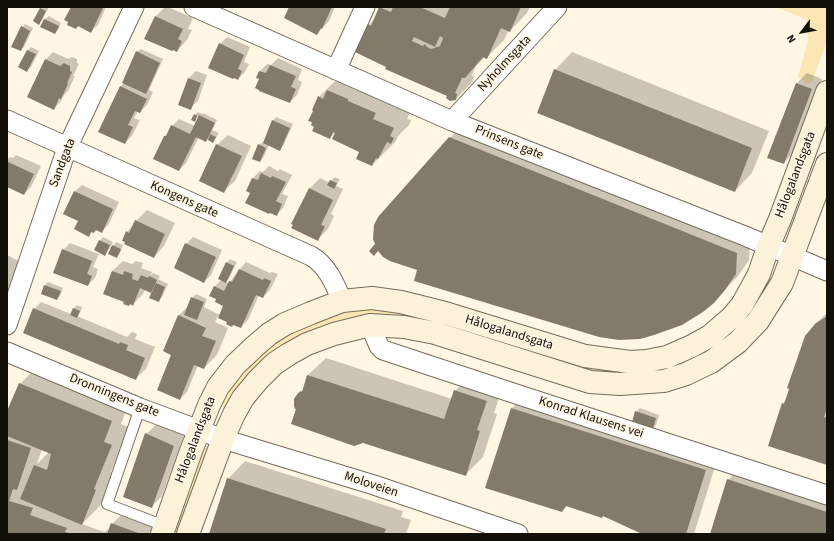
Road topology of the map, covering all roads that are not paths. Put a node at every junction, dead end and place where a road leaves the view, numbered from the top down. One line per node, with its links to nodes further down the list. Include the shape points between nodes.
1 (134, 7): 9 (street, Sandgata)
2 (194, 7): 5 (street, Prinsens gate)
3 (365, 7): 5 (street)
4 (557, 7): 8 (street, Nyholmsgata)
5 (336, 70): 8 (street, Prinsens gate)
6 (827, 92): 11 (street, Hålogalandsgata)
7 (7, 120): 9 (street, Kongens gate)
8 (452, 121): 11 (street, Prinsens gate)
9 (67, 148): 14 (street, Kongens gate, via 316,259 331,277); 15 (street, Sandgata)
10 (827, 164): 12 (street, Hålogalandsgata)
11 (768, 247): 12 (street, Prinsens gate); 14 (street, Hålogalandsgata, via 759,274 742,305 732,317 710,336 692,346 667,357 646,361 630,362 586,356 401,302 372,298)
12 (791, 256): 13 (street, Prinsens gate); 16 (street, Hålogalandsgata, via 778,290 758,322 738,342 711,362 686,374 664,380 620,384 590,382 435,333 404,327)
13 (827, 270)
14 (342, 301): 19 (street, Hålogalandsgata, via 285,324 254,347 235,365 218,388)
15 (7, 325)
16 (370, 325): 20 (street, Hålogalandsgata, via 307,344 274,364 243,398); 21 (street, Konrad Klausens vei, via 383,350)
17 (7, 352): 18 (street, Dronningens gate)
18 (140, 408): 19 (street, Dronningens gate); 22 (lane, via 107,504)
19 (199, 430): 20 (street, Dronningens gate); 22 (street, Hålogalandsgata)
20 (223, 439): 23 (street, Moloveien, via 374,485); 24 (street, Hålogalandsgata)
21 (827, 495)
22 (163, 530)
23 (507, 532)
24 (188, 534)

